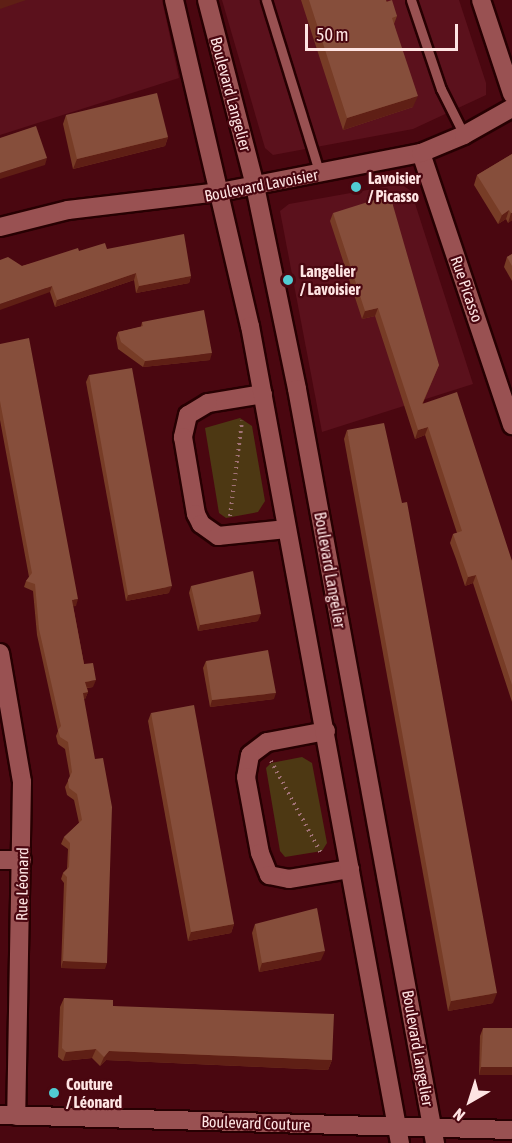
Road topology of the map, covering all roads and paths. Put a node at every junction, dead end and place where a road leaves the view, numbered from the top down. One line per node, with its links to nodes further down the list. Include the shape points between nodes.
1 (174, 0): 12 (street, Boulevard Langelier)
2 (207, 0): 11 (street, Boulevard Langelier)
3 (267, 0): 10 (lane)
4 (411, 0): 8 (lane, via 441,89)
5 (481, 0): 6 (street)
6 (512, 94)
7 (512, 108): 8 (street, Boulevard Lavoisier)
8 (464, 135): 9 (street, Boulevard Lavoisier)
9 (421, 153): 10 (street, Boulevard Lavoisier); 14 (street, Rue Picasso)
10 (320, 174): 11 (street, Boulevard Lavoisier)
11 (255, 186): 12 (street, Boulevard Lavoisier); 30 (street, Boulevard Langelier, via 309,447)
12 (220, 192): 13 (street, Boulevard Lavoisier, via 68,210); 15 (street, Boulevard Langelier)
13 (0, 227)
14 (504, 372): 17 (street, Rue Picasso)
15 (263, 394): 18 (street, Boulevard Langelier); 19 (street, via 208,403 188,415 183,425 196,514 209,531)
16 (242, 421): 19 (path)
17 (512, 425)
18 (287, 529): 19 (street); 21 (street, Boulevard Langelier)
19 (227, 538)
20 (0, 653): 25 (street, Rue Léonard, via 22,782)
21 (326, 731): 22 (street); 26 (street, Boulevard Langelier)
22 (263, 744): 23 (path); 26 (street, via 250,755 246,777 260,853 269,875 289,879)
23 (323, 855)
24 (0, 860): 25 (street)
25 (22, 860): 27 (street, Rue Léonard)
26 (350, 868): 29 (street, Boulevard Langelier)
27 (8, 1115): 29 (street, Boulevard Couture)
28 (512, 1130): 30 (street, Boulevard Couture)
29 (399, 1135): 30 (street, Boulevard Couture)
30 (434, 1136)

